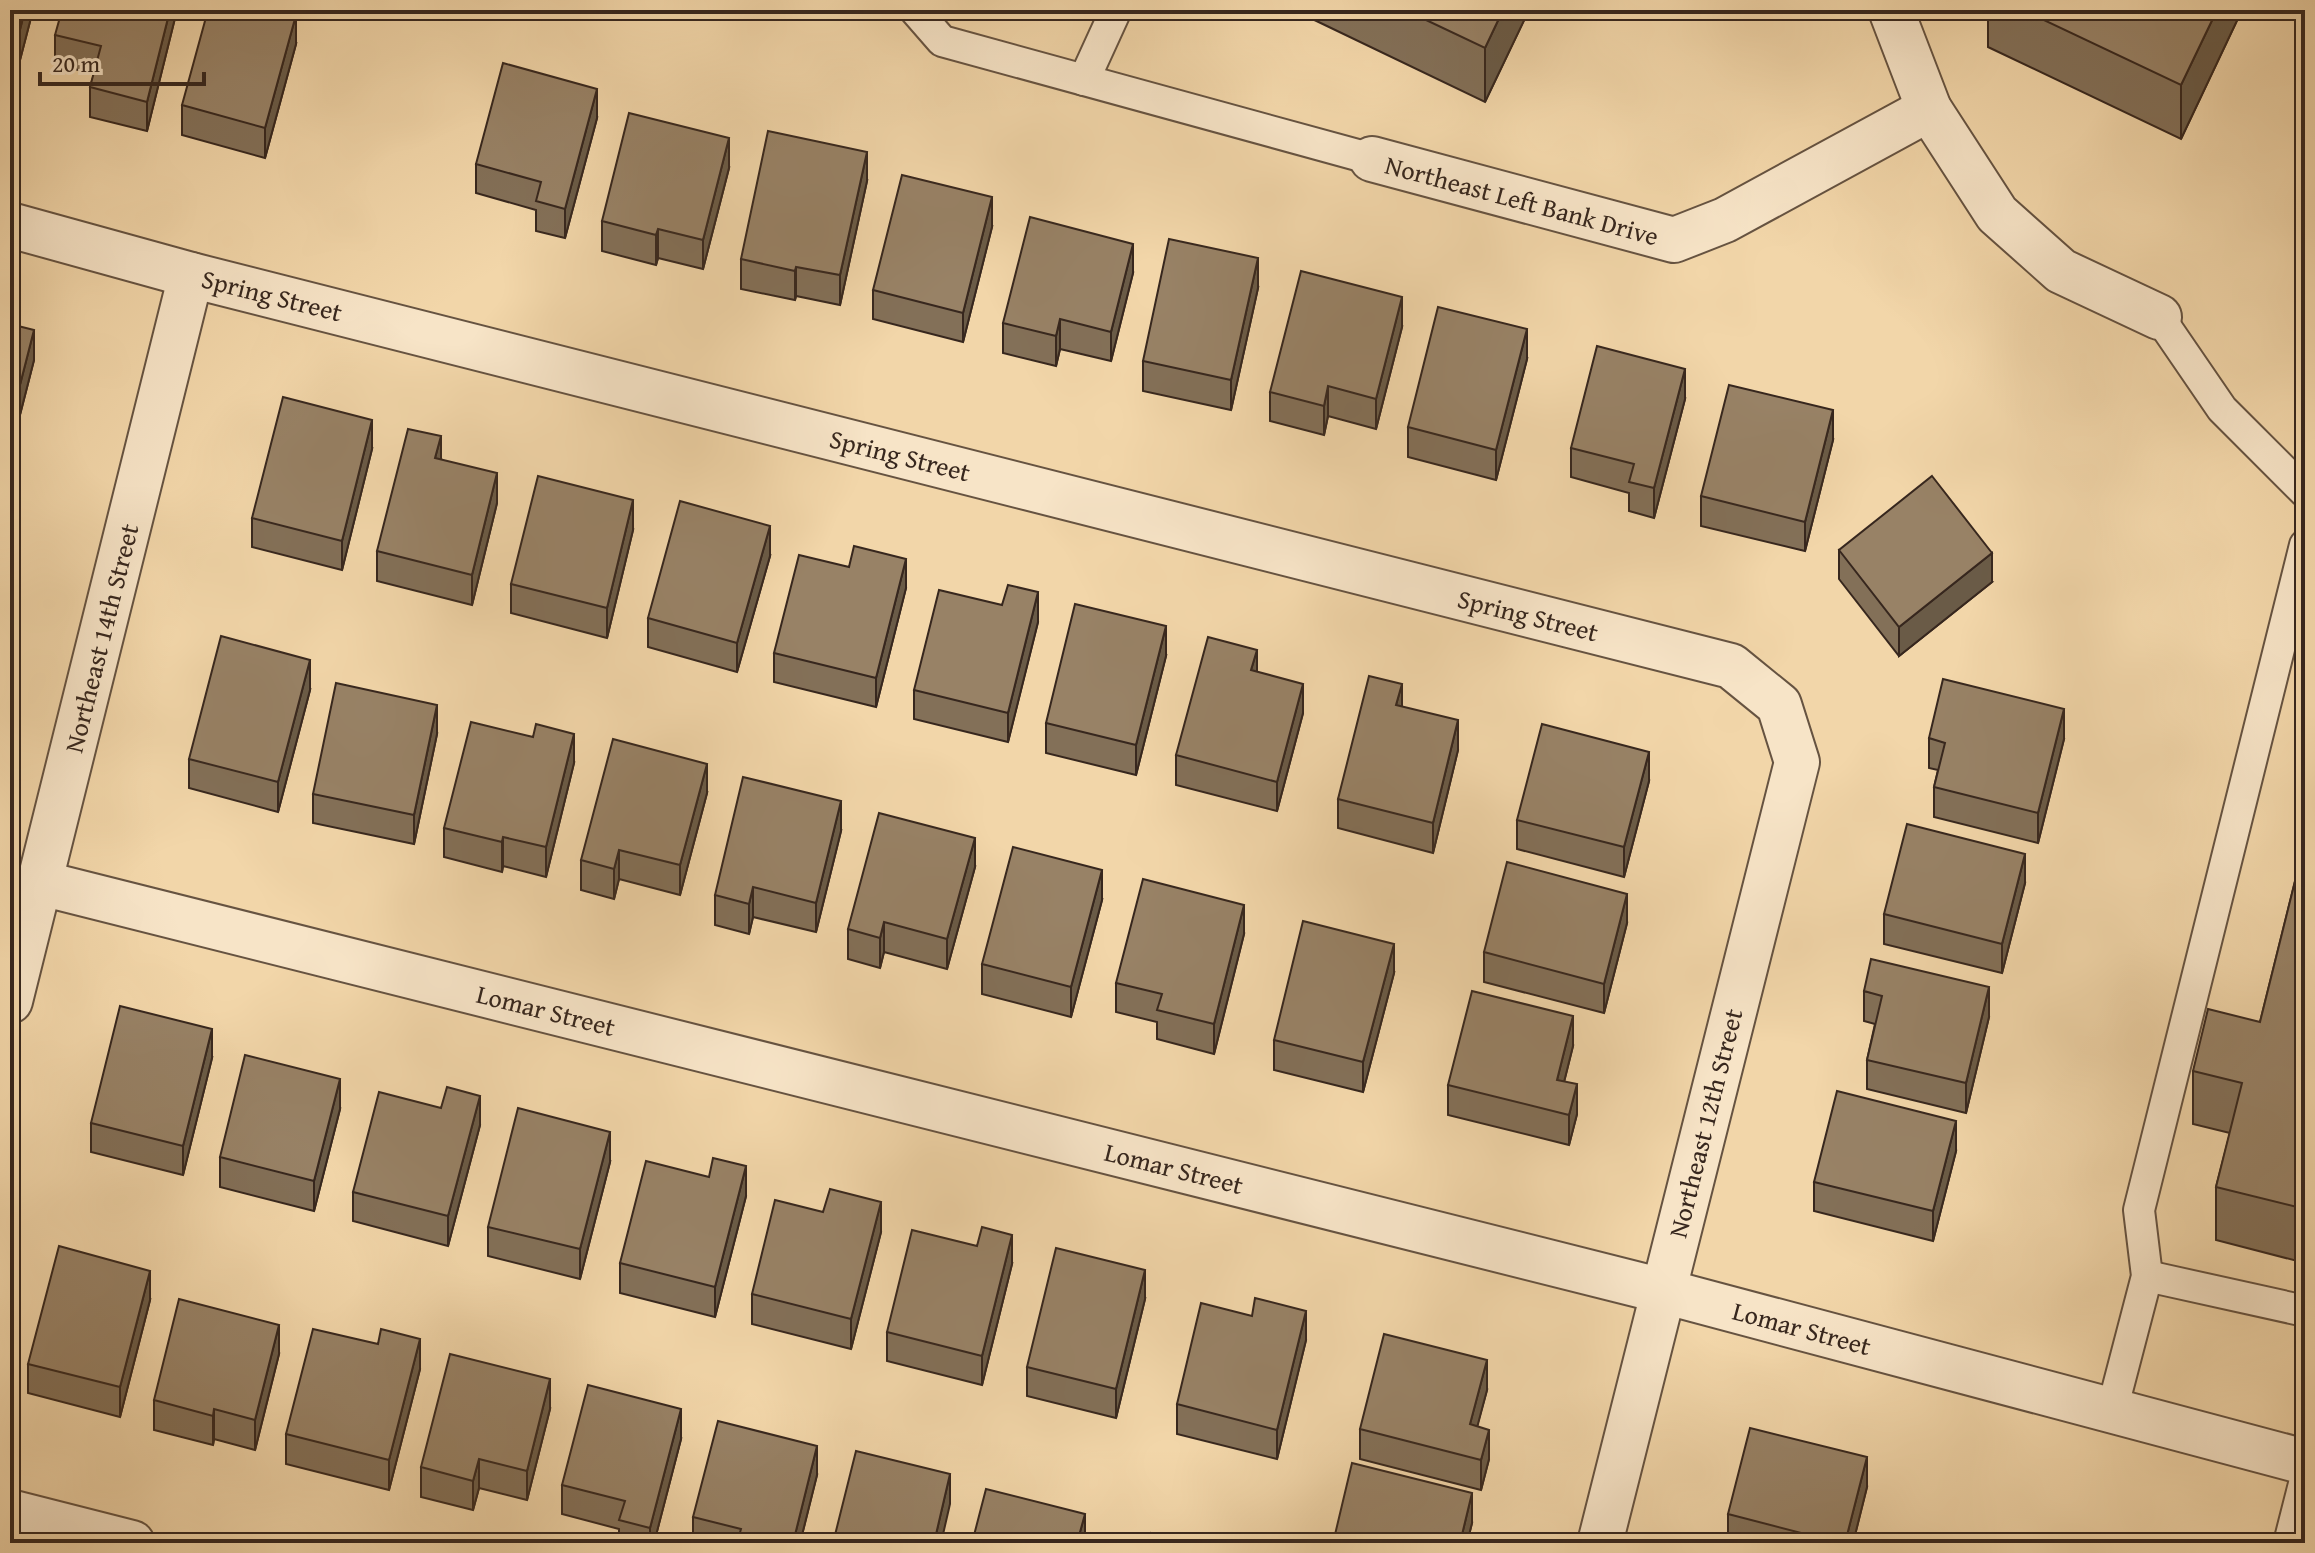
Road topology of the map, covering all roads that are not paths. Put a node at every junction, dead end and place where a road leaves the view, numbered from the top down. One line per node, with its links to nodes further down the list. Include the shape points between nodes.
1 (915, 10): 4 (lane, via 942,41)
2 (1116, 10): 4 (lane)
3 (1891, 10): 5 (street)
4 (1084, 80): 6 (lane)
5 (1929, 109): 6 (street, Northeast Left Bank Drive, via 1725,220 1674,240); 9 (street, via 2007,224 2061,271)
6 (1372, 159)
7 (10, 225): 8 (street, Spring Street)
8 (191, 275): 12 (street, Spring Street, via 1731,666); 13 (street, Northeast 14th Street)
9 (2159, 317): 10 (lane, via 2222,409)
10 (2305, 492)
11 (2305, 545): 15 (lane, via 2139,1210)
12 (1779, 705): 16 (street, Northeast 12th Street, via 1797,762)
13 (41, 883): 14 (street, Northeast 14th Street); 16 (street, Lomar Street)
14 (10, 1001)
15 (2147, 1276): 17 (lane); 18 (lane)
16 (1663, 1291): 18 (street, Lomar Street); 23 (street, Northeast 12th Street)
17 (2305, 1311)
18 (2112, 1410): 19 (street, Lomar Street)
19 (2305, 1462)
20 (2305, 1480): 24 (lane)
21 (10, 1512): 22 (street)
22 (132, 1543)
23 (1600, 1543)
24 (2289, 1543)

